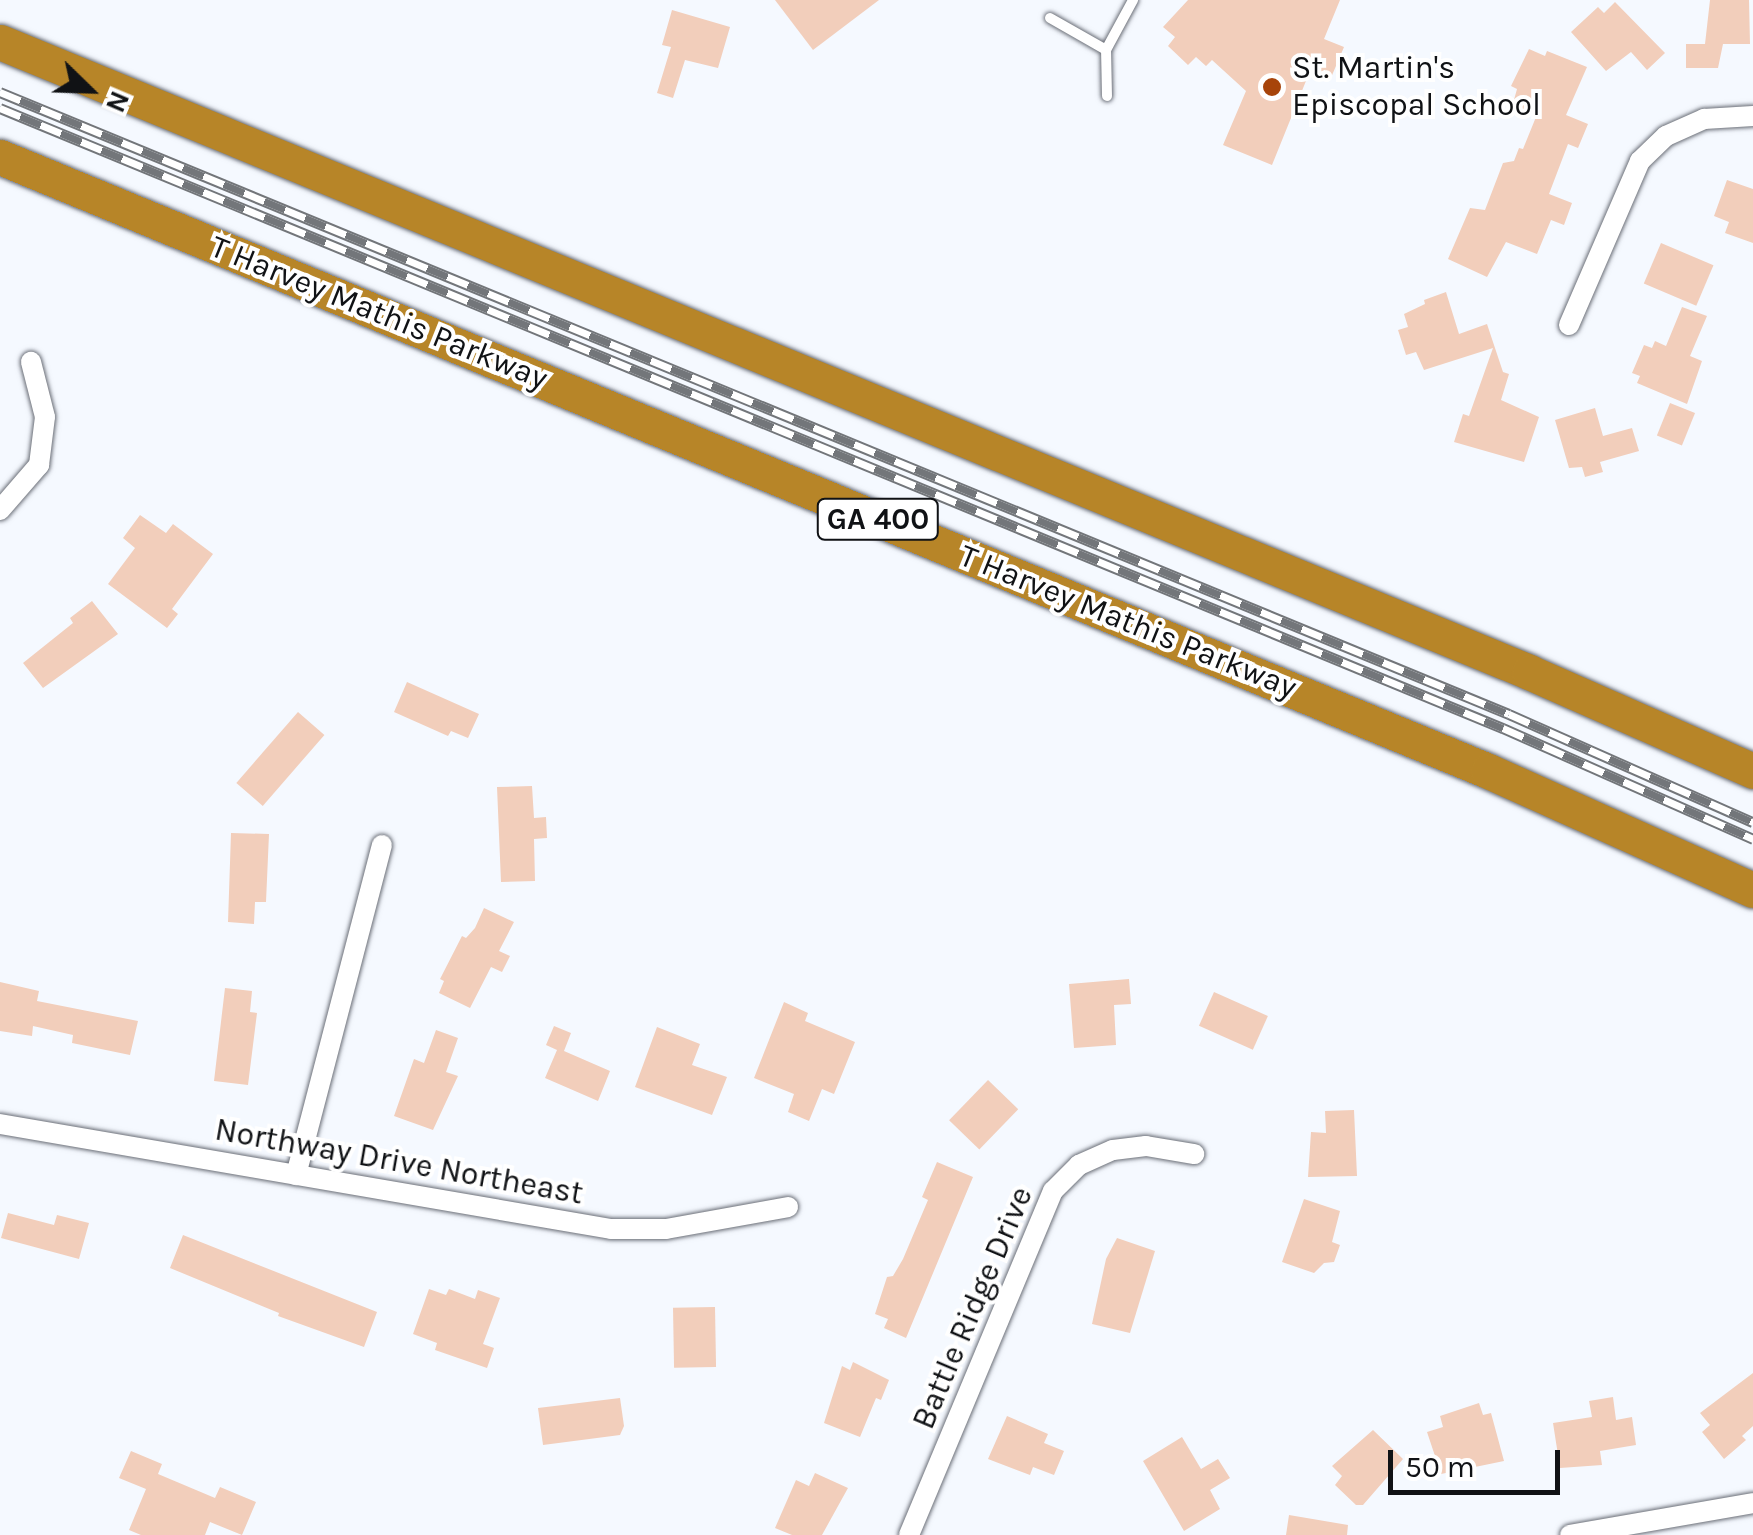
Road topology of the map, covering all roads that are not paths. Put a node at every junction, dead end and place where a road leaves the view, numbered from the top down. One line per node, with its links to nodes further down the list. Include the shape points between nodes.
1 (1133, 0): 4 (lane)
2 (1050, 18): 4 (lane)
3 (0, 42): 11 (highway, via 1528,672)
4 (1106, 50): 5 (lane)
5 (1107, 96)
6 (1753, 116): 8 (street, via 1704,119 1666,136 1640,161)
7 (0, 157): 13 (highway, T Harvey Mathis Parkway / GA 400, via 1488,770)
8 (1569, 325)
9 (31, 362): 10 (street, via 45,417 39,465)
10 (0, 510)
11 (1753, 771)
12 (382, 845): 16 (street)
13 (1753, 890)
14 (0, 1124): 16 (street, Northway Drive Northeast)
15 (1194, 1154): 19 (street, Battle Ridge Drive, via 1146,1146 1113,1150 1080,1165 1053,1191)
16 (296, 1175): 17 (street, Northway Drive Northeast, via 611,1228 666,1229)
17 (788, 1207)
18 (1753, 1503): 20 (street)
19 (909, 1535)
20 (1570, 1535)

